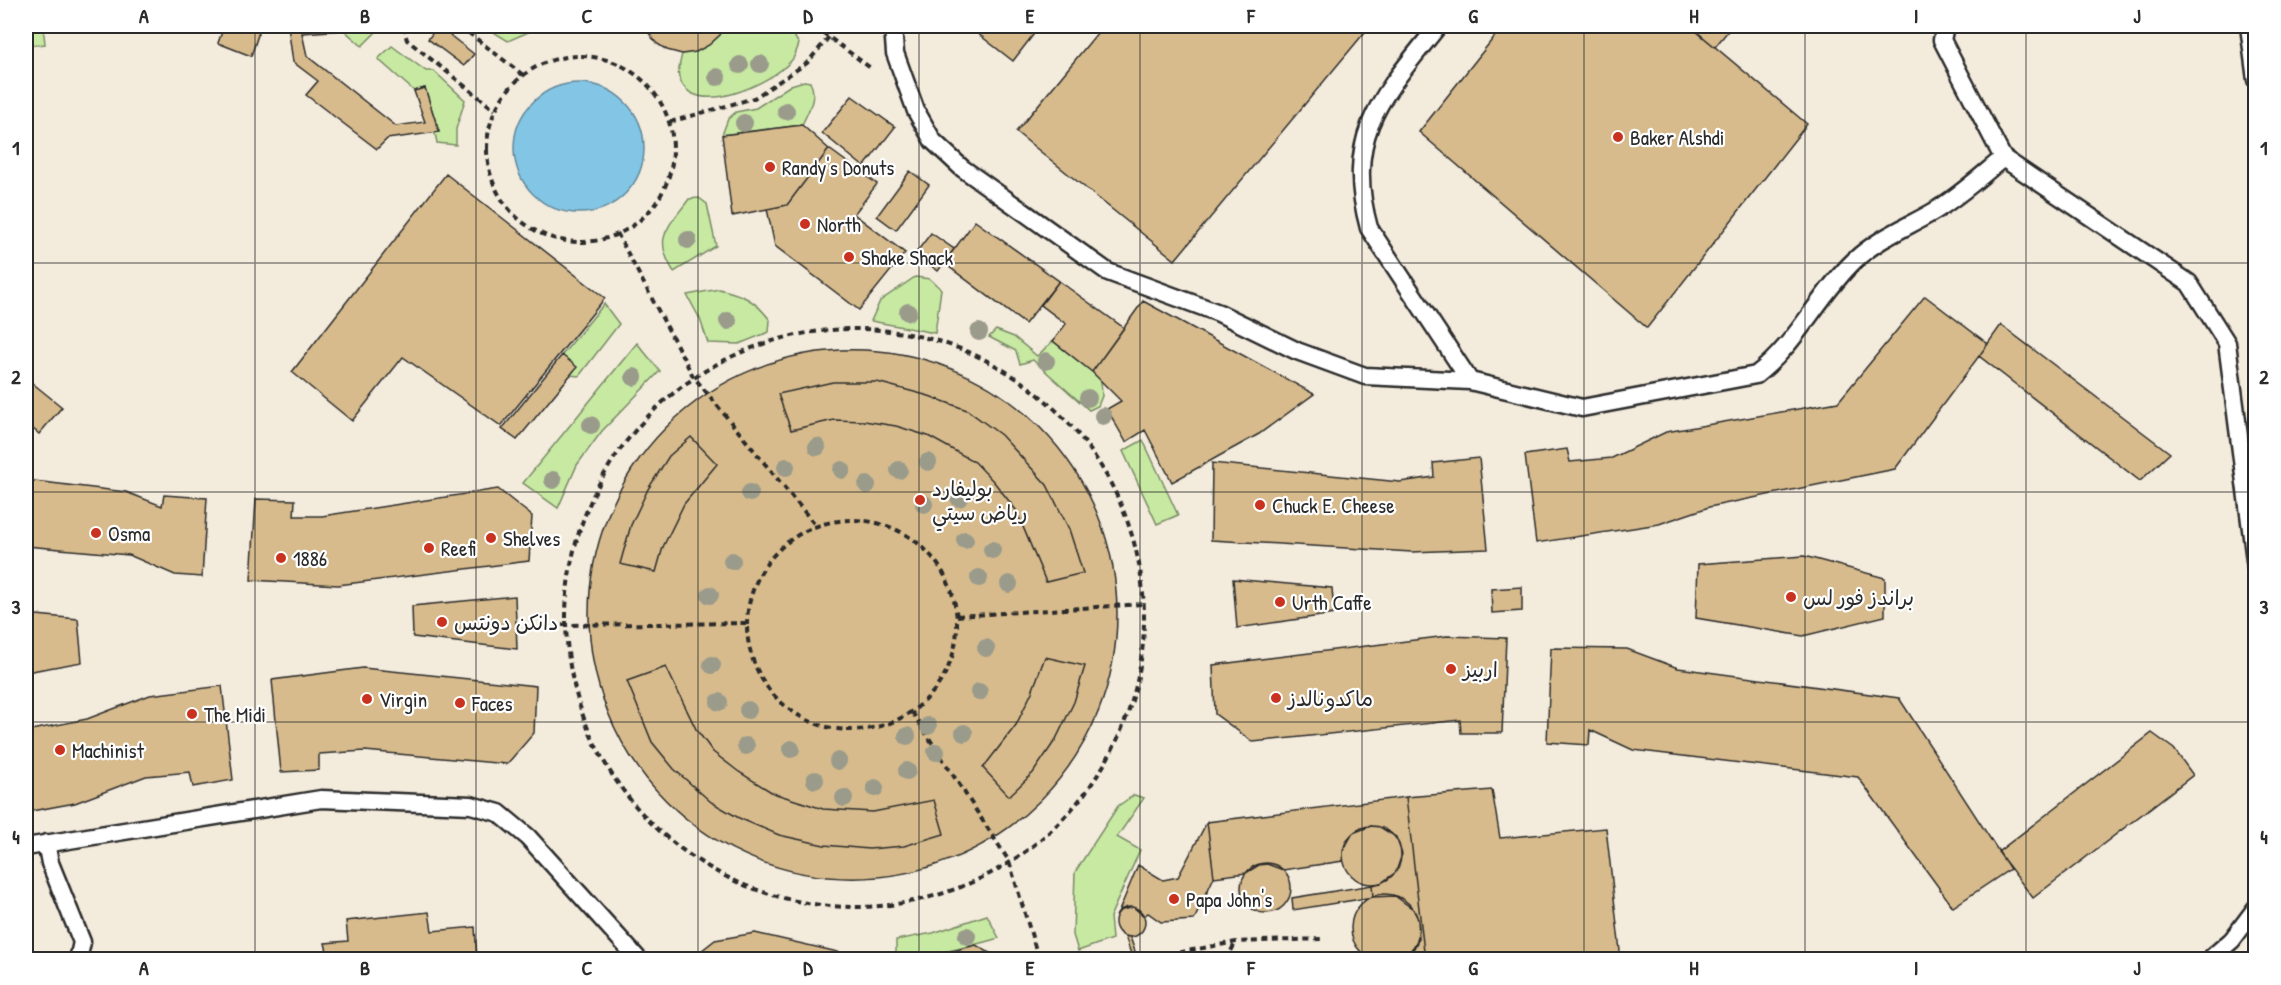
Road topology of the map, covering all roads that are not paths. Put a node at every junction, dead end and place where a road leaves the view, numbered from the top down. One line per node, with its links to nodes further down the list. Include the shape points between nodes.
1 (893, 26): 7 (lane, via 895,53 916,111 933,141 962,168 1108,272 1219,313 1297,351 1365,376)
2 (1438, 26): 7 (lane, via 1392,84 1372,117 1359,171 1361,201 1369,228)
3 (1945, 26): 6 (lane, via 1942,40)
4 (2249, 26): 5 (lane)
5 (2256, 80)
6 (2002, 158): 7 (lane, via 1934,212 1901,228 1856,259 1777,359 1756,375 1582,408); 8 (lane, via 2189,283 2227,343)
7 (1470, 381)
8 (2256, 568)
9 (46, 843): 10 (lane); 12 (lane, via 50,863 82,942); 13 (lane, via 321,799 471,805 499,813 528,837)
10 (26, 847)
11 (2256, 908): 14 (lane, via 2232,940)
12 (78, 960)
13 (639, 960)
14 (2209, 960)

